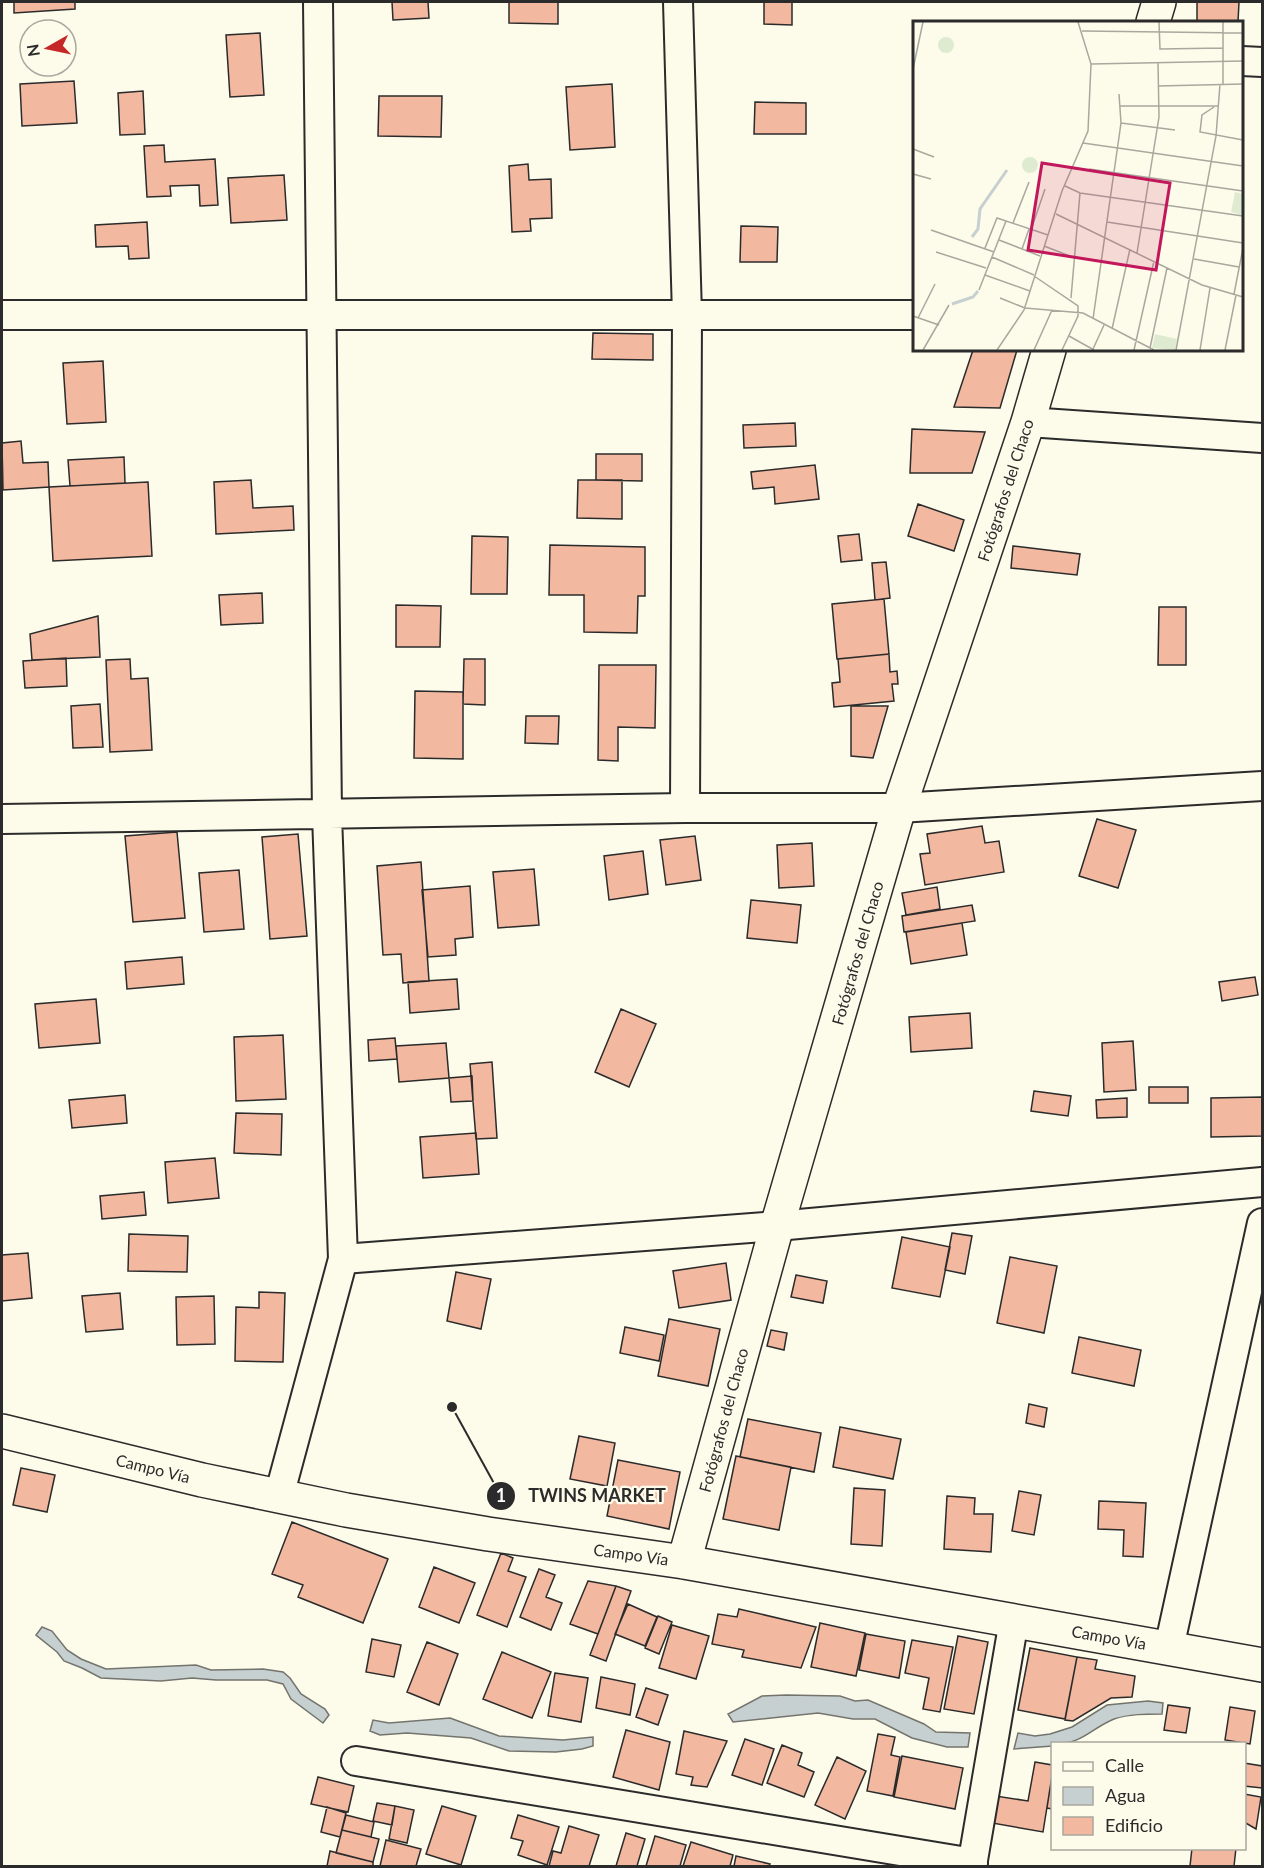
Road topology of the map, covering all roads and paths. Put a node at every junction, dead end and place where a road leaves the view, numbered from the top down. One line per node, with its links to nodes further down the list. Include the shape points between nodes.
1 (318, 2): 8 (street)
2 (678, 2): 9 (street)
3 (1160, 2): 4 (street)
4 (1153, 21)
5 (1243, 61): 6 (street)
6 (1263, 62)
7 (2, 315): 8 (street)
8 (321, 315): 9 (street); 17 (street)
9 (687, 315): 10 (street); 15 (street)
10 (913, 315)
11 (1049, 351): 12 (street, Fotógrafos del Chaco)
12 (1028, 422): 13 (street); 16 (street, Fotógrafos del Chaco)
13 (1263, 438)
14 (1263, 786): 16 (street)
15 (685, 808): 16 (street); 17 (street)
16 (899, 808): 21 (street, Fotógrafos del Chaco)
17 (327, 815): 18 (street); 22 (street)
18 (2, 819)
19 (1263, 1182): 21 (street)
20 (1263, 1223): 27 (street)
21 (777, 1226): 22 (street); 25 (street, Fotógrafos del Chaco)
22 (343, 1259): 24 (street)
23 (2, 1431): 24 (street, Campo Vía)
24 (279, 1496): 25 (street, Campo Vía, via 488,1534)
25 (684, 1562): 26 (street, Campo Vía)
26 (1014, 1620): 27 (street, Campo Vía); 30 (street)
27 (1169, 1648): 28 (street, Campo Vía)
28 (1263, 1665)
29 (356, 1761): 30 (street)
30 (973, 1864)

